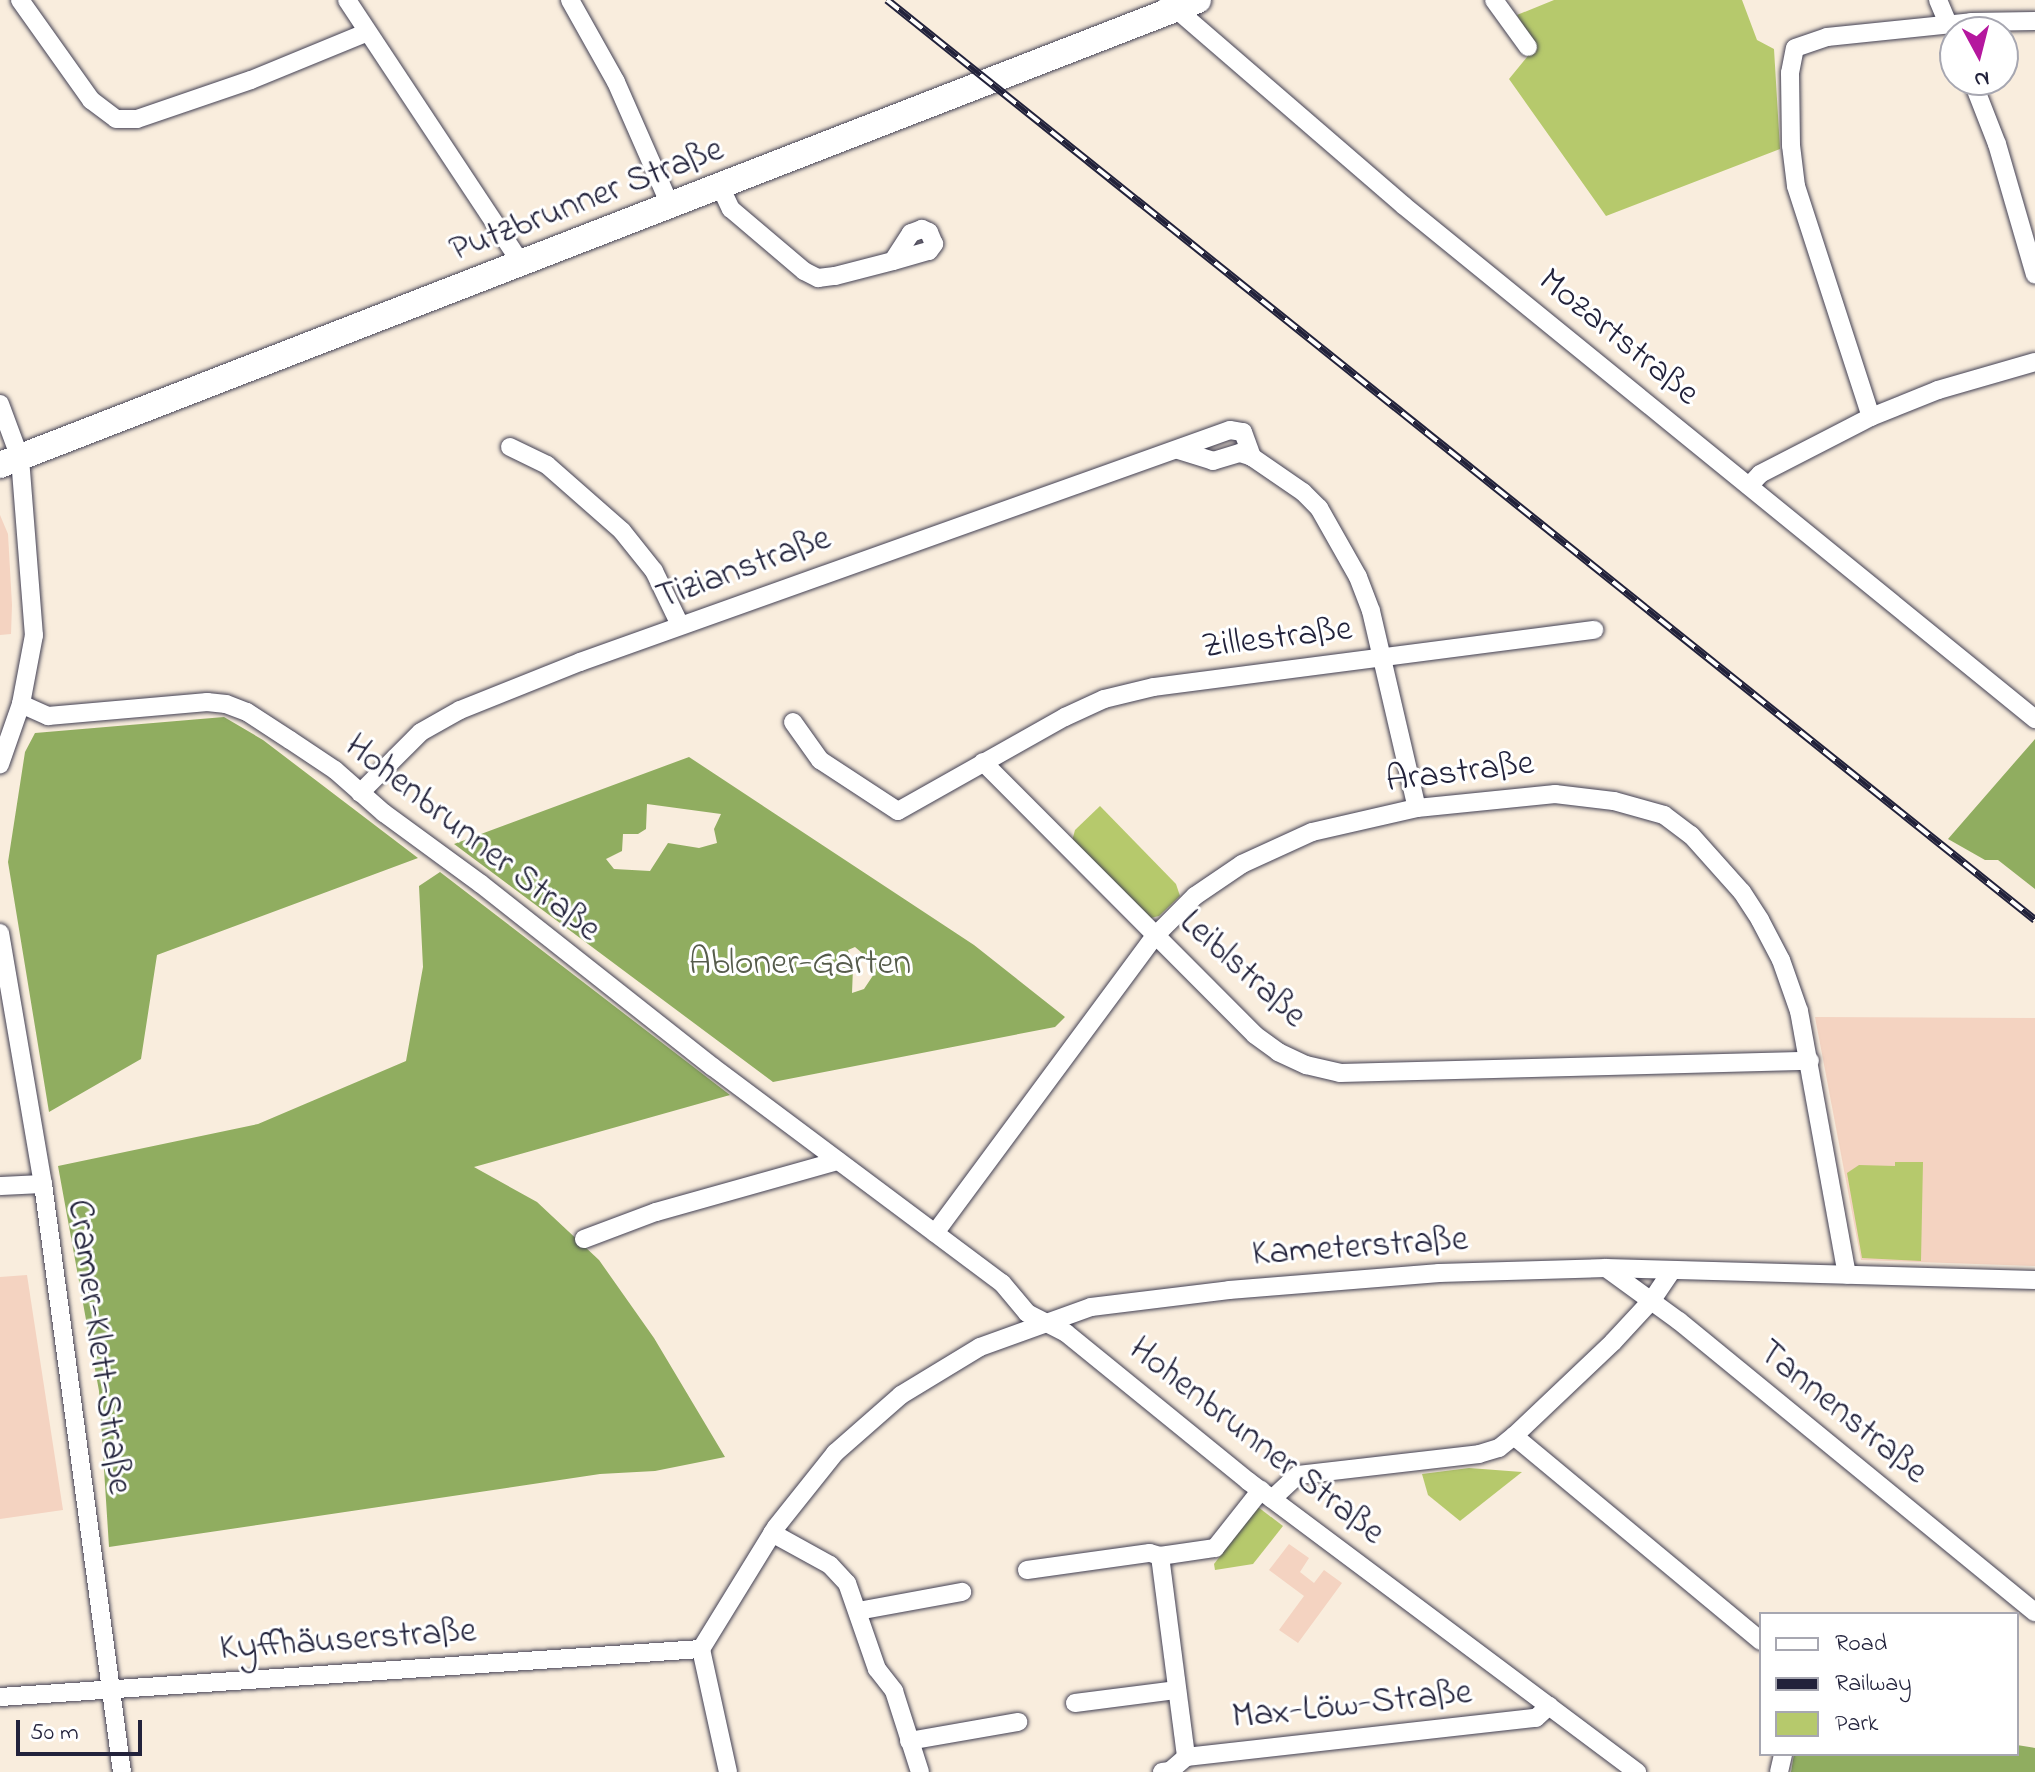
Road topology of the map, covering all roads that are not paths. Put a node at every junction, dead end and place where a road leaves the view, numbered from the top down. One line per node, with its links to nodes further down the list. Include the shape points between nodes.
1 (20, 0): 7 (street, via 91,100 116,119 137,119 251,80)
2 (347, 0): 7 (street)
3 (570, 0): 11 (street, via 616,82)
4 (1494, 0): 8 (street)
5 (1180, 3): 10 (main road, Putzbrunner Straße); 20 (street, Mozartstraße, via 1361,171)
6 (1939, 25): 17 (street, via 1827,37 1795,48 1790,73 1796,186)
7 (368, 32): 13 (street)
8 (1528, 47)
9 (1978, 96): 14 (street)
10 (721, 188): 11 (main road, Putzbrunner Straße); 12 (street, via 731,209 818,278)
11 (671, 207): 13 (main road, Putzbrunner Straße)
12 (893, 261)
13 (522, 264): 19 (main road, Putzbrunner Straße)
14 (2035, 275)
15 (2035, 362): 17 (street, via 1938,390)
16 (0, 404): 19 (street)
17 (1871, 417): 20 (street, via 1760,474)
18 (510, 447): 21 (street, via 547,465 622,531 654,571)
19 (10, 461): 24 (street, via 34,635)
20 (1749, 486): 25 (street, Mozartstraße)
21 (680, 625): 23 (street, Tizianstraße, via 1237,430 1243,432 1252,457 1319,508 1358,577); 29 (street, Tizianstraße, via 460,710 421,732)
22 (1594, 630): 23 (street, Zillestraße)
23 (1384, 658): 27 (street, Zillestraße, via 1154,687 1104,699); 30 (street, Tizianstraße)
24 (21, 704): 28 (street); 29 (street, Hohenbrunner Straße, via 48,716 226,704 323,762)
25 (2035, 719)
26 (793, 722): 27 (street, via 820,760 898,811)
27 (983, 762): 32 (street, Leiblstraße)
28 (0, 764)
29 (360, 793): 34 (street, Hohenbrunner Straße)
30 (1417, 808): 32 (street, Arastraße, via 1359,819 1277,846 1195,896); 33 (street, Arastraße, via 1555,794 1614,801 1664,815 1698,843 1760,920 1790,982)
31 (0, 933): 35 (street, Cramer-Klett-Straße)
32 (1155, 936): 33 (street, Leiblstraße, via 1255,1035 1306,1065 1340,1073); 37 (street, Arastraße)
33 (1810, 1061): 41 (street, Arastraße)
34 (838, 1161): 37 (street, Hohenbrunner Straße); 38 (street, via 656,1212)
35 (43, 1184): 36 (street); 55 (street, Cramer-Klett-Straße)
36 (0, 1186)
37 (935, 1233): 44 (street, Hohenbrunner Straße, via 1002,1283 1027,1313)
38 (584, 1239)
39 (1606, 1268): 40 (street, Kameterstraße); 43 (street, Tannenstraße); 44 (street, Kameterstraße, via 1477,1271 1229,1290 1091,1307)
40 (1672, 1270): 41 (street, Kameterstraße); 43 (street)
41 (1847, 1275): 42 (street, Kameterstraße)
42 (2035, 1280)
43 (1652, 1300): 45 (street); 52 (street, Tannenstraße)
44 (1046, 1323): 46 (street, Hohenbrunner Straße, via 1066,1333); 47 (street, Kameterstraße, via 980,1347 901,1395 835,1453)
45 (1514, 1436): 46 (street, via 1479,1454 1298,1475); 53 (street)
46 (1266, 1494): 48 (street, via 1215,1548); 59 (street, Hohenbrunner Straße)
47 (772, 1533): 51 (street, via 830,1565 847,1583); 54 (street, Kameterstraße)
48 (1160, 1556): 49 (street, via 1150,1553); 56 (street)
49 (1027, 1570)
50 (962, 1592): 51 (street)
51 (858, 1611): 61 (street, via 877,1669 894,1691)
52 (2035, 1612)
53 (1759, 1639)
54 (701, 1649): 55 (street, Kyffhäuserstraße); 64 (street)
55 (111, 1690): 57 (street, Kyffhäuserstraße); 63 (street, Cramer-Klett-Straße)
56 (1177, 1690): 58 (street); 62 (street)
57 (0, 1697)
58 (1075, 1703)
59 (1549, 1706): 62 (street, Max-Löw-Straße, via 1536,1718); 67 (street, Hohenbrunner Straße)
60 (1018, 1722): 61 (street)
61 (909, 1741): 65 (street)
62 (1186, 1757): 66 (street, Max-Löw-Straße)
63 (122, 1772)
64 (728, 1772)
65 (920, 1772)
66 (1162, 1772)
67 (1637, 1772)

